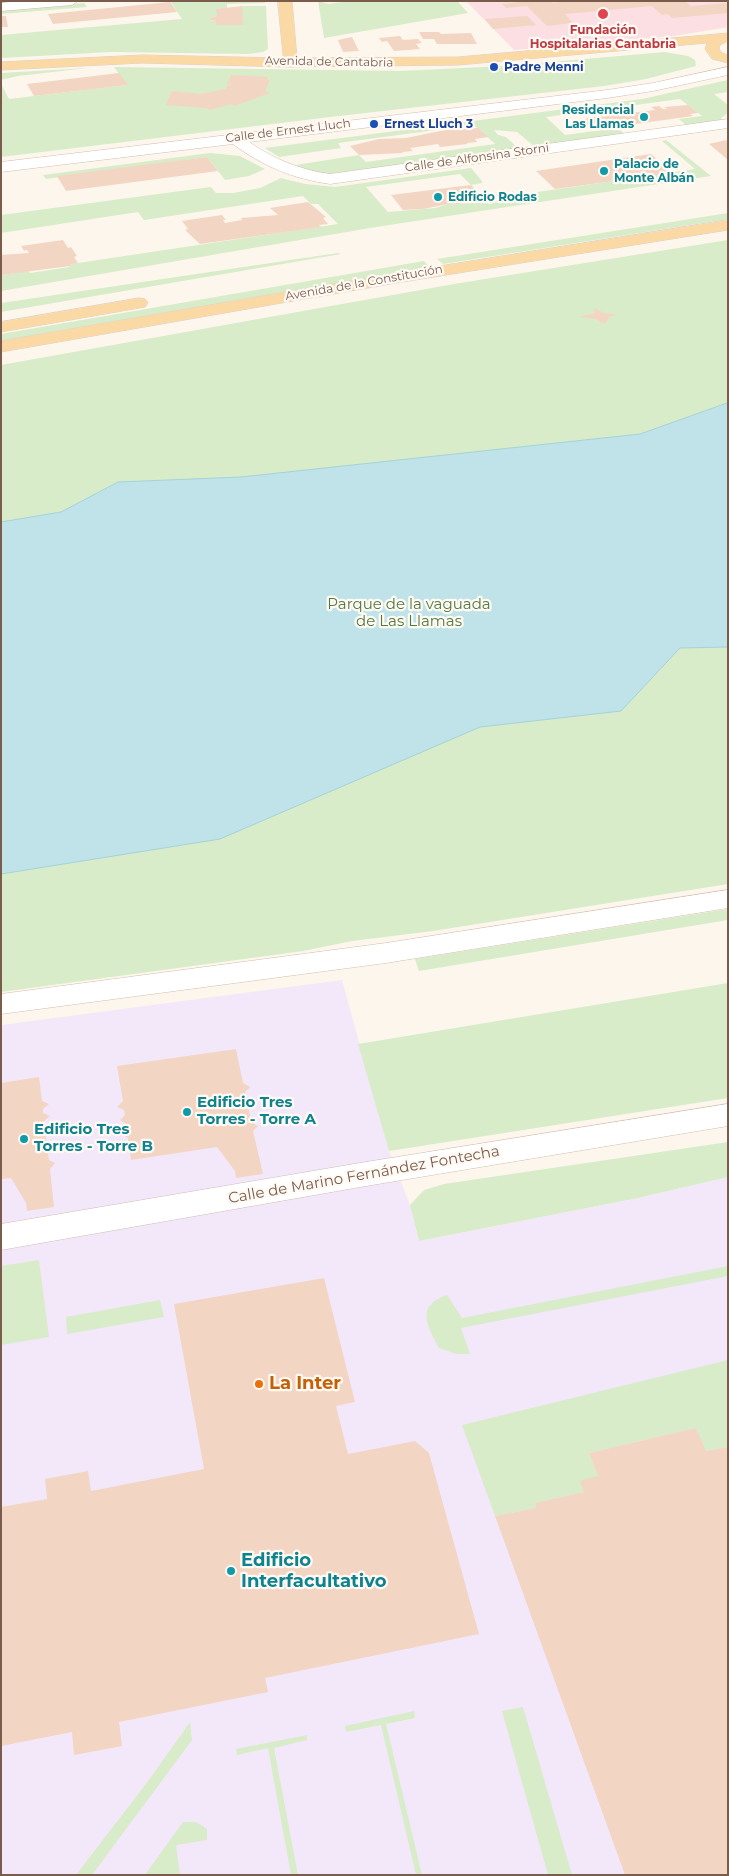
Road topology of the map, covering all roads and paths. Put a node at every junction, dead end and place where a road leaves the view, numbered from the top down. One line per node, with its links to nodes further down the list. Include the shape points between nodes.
1 (72, 1): 3 (street)
2 (285, 1): 7 (main road)
3 (1, 7)
4 (725, 37): 5 (main road, Avenida de Cantabria); 6 (main road, via 712,45)
5 (656, 44): 6 (main road, Avenida de Cantabria); 7 (main road, Avenida de Cantabria, via 458,61)
6 (720, 56): 10 (street, Calle de Ernest Lluch, via 710,70)
7 (290, 63): 8 (main road, Avenida de Cantabria, via 142,59)
8 (1, 66)
9 (728, 71): 10 (street, Calle de Ernest Lluch)
10 (694, 78): 12 (street, Calle de Ernest Lluch, via 607,94)
11 (728, 123): 12 (street, Calle de Alfonsina Storni, via 330,178 310,177 279,166)
12 (235, 138): 13 (street, Calle de Ernest Lluch)
13 (1, 167)
14 (728, 225): 17 (main road, Avenida de la Constitución, via 402,277)
15 (157, 300): 16 (main road)
16 (1, 327)
17 (1, 347)
18 (728, 899): 19 (street, via 386,953)
19 (1, 1004)
20 (728, 1115): 21 (street, Calle de Marino Fernández Fontecha)
21 (1, 1238)

